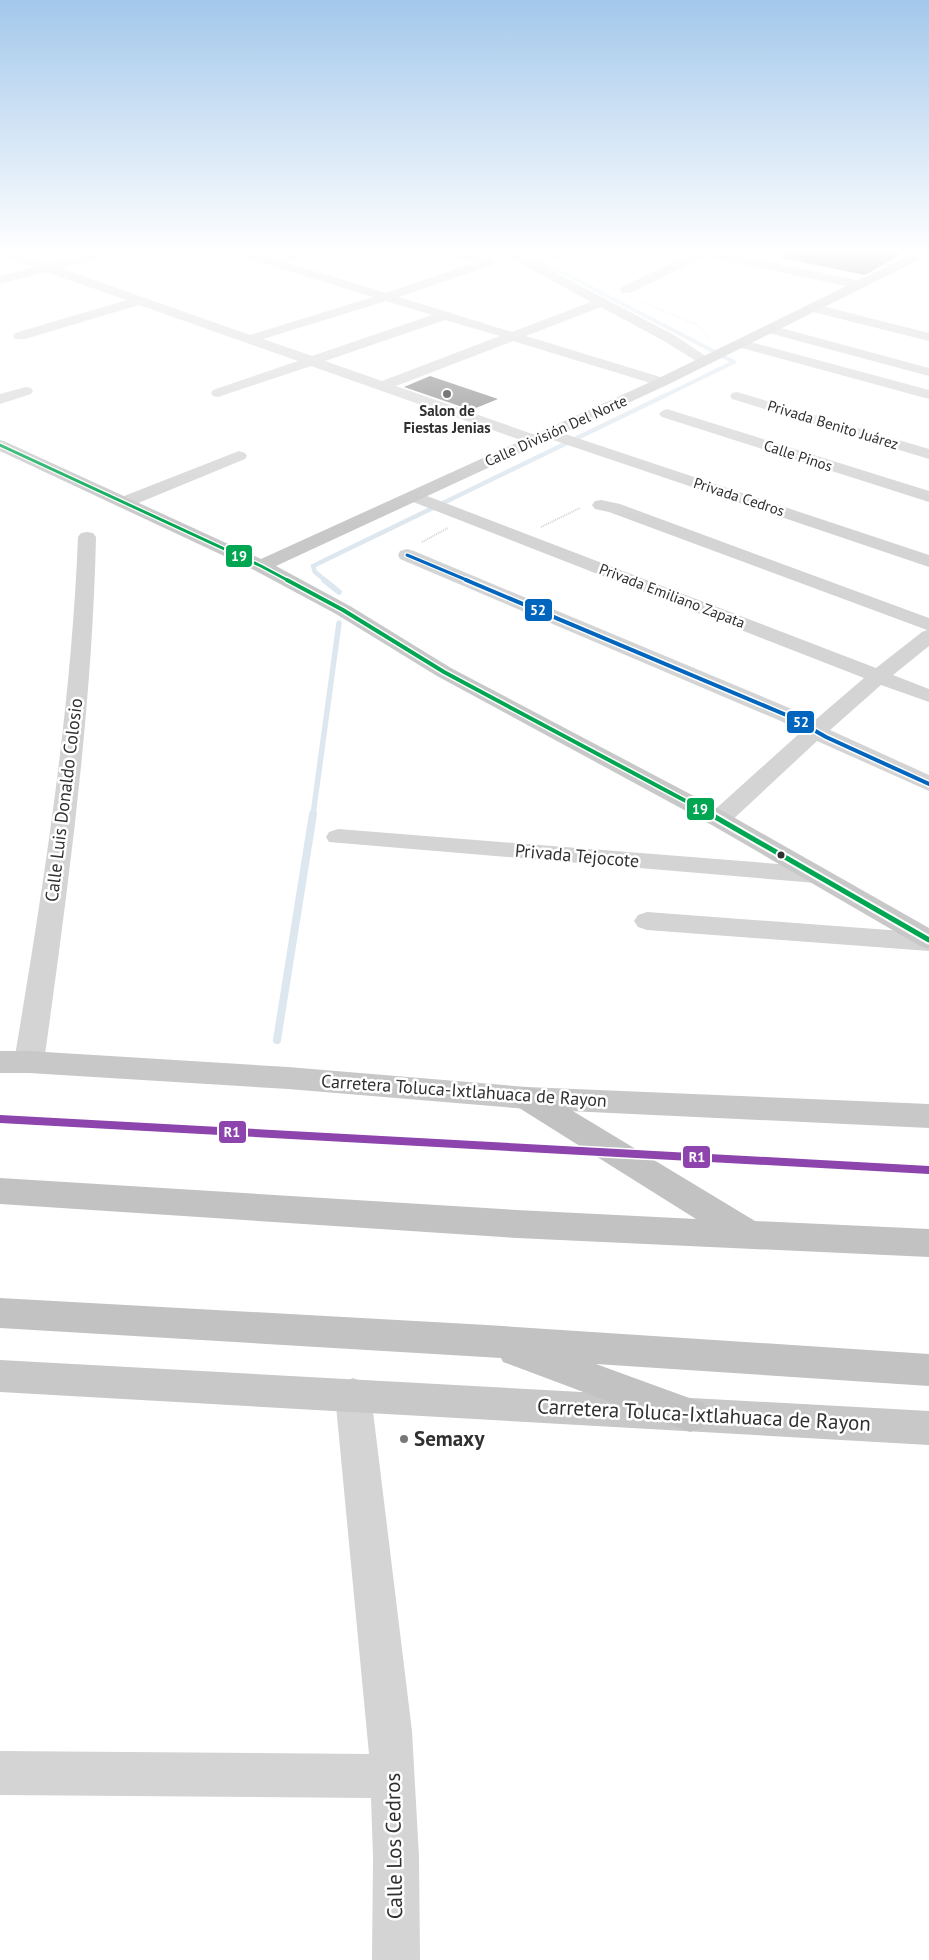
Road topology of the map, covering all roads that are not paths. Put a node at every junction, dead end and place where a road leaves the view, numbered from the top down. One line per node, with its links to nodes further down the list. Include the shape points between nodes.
1 (251, 340): 10 (street, Privada Cedros)
2 (373, 340): 10 (street)
3 (498, 340): 13 (street)
4 (529, 340): 12 (street)
5 (675, 340): 9 (street)
6 (750, 340): 8 (main road, Calle División Del Norte)
7 (810, 340): 11 (street)
8 (743, 344): 9 (main road, Calle División Del Norte); 16 (street)
9 (714, 357): 12 (main road, Calle División Del Norte)
10 (311, 362): 13 (street, Privada Cedros); 15 (street)
11 (929, 372)
12 (662, 382): 20 (main road, Calle División Del Norte)
13 (382, 386): 20 (street, Privada Cedros)
14 (26, 391): 18 (street)
15 (218, 393)
16 (929, 395)
17 (737, 396): 22 (street, Privada Benito Juárez)
18 (0, 398)
19 (667, 414): 24 (street, Calle Pinos)
20 (554, 438): 26 (main road, Calle División Del Norte); 30 (street, Privada Cedros)
21 (0, 445): 25 (main road)
22 (929, 454)
23 (239, 456): 25 (street)
24 (929, 497)
25 (125, 502): 31 (main road)
26 (428, 502): 31 (main road, Calle División Del Norte); 34 (street, Privada Emiliano Zapata)
27 (601, 506): 32 (street, via 614,508)
28 (87, 537): 43 (street, Calle Luis Donaldo Colosio, via 82,650 44,970)
29 (407, 555): 36 (street)
30 (929, 561)
31 (261, 566): 38 (main road, via 343,610 444,672)
32 (929, 625)
33 (929, 636): 34 (street)
34 (878, 676): 35 (street, Privada Emiliano Zapata); 36 (street)
35 (929, 696)
36 (814, 730): 37 (street); 38 (street)
37 (929, 784)
38 (719, 819): 40 (main road)
39 (338, 837): 40 (street, Privada Tejocote)
40 (816, 875): 42 (main road)
41 (647, 921): 42 (street)
42 (929, 941)
43 (14, 1062): 44 (main road, Carretera Toluca-Ixtlahuaca de Rayon, via 297,1079)
44 (527, 1098): 45 (main road, Carretera Toluca-Ixtlahuaca de Rayon); 47 (highway)
45 (929, 1116)
46 (0, 1191): 47 (highway, via 516,1224)
47 (749, 1234): 48 (highway)
48 (929, 1243)
49 (0, 1313): 50 (highway)
50 (487, 1340): 51 (highway); 54 (highway)
51 (929, 1370)
52 (0, 1376): 53 (main road, Carretera Toluca-Ixtlahuaca de Rayon)
53 (353, 1396): 54 (main road, Carretera Toluca-Ixtlahuaca de Rayon); 57 (street, Calle Los Cedros, via 390,1732)
54 (690, 1415): 55 (main road, Carretera Toluca-Ixtlahuaca de Rayon)
55 (929, 1428)
56 (0, 1773): 57 (street)
57 (392, 1776): 58 (street, Calle Los Cedros)
58 (396, 1960)

